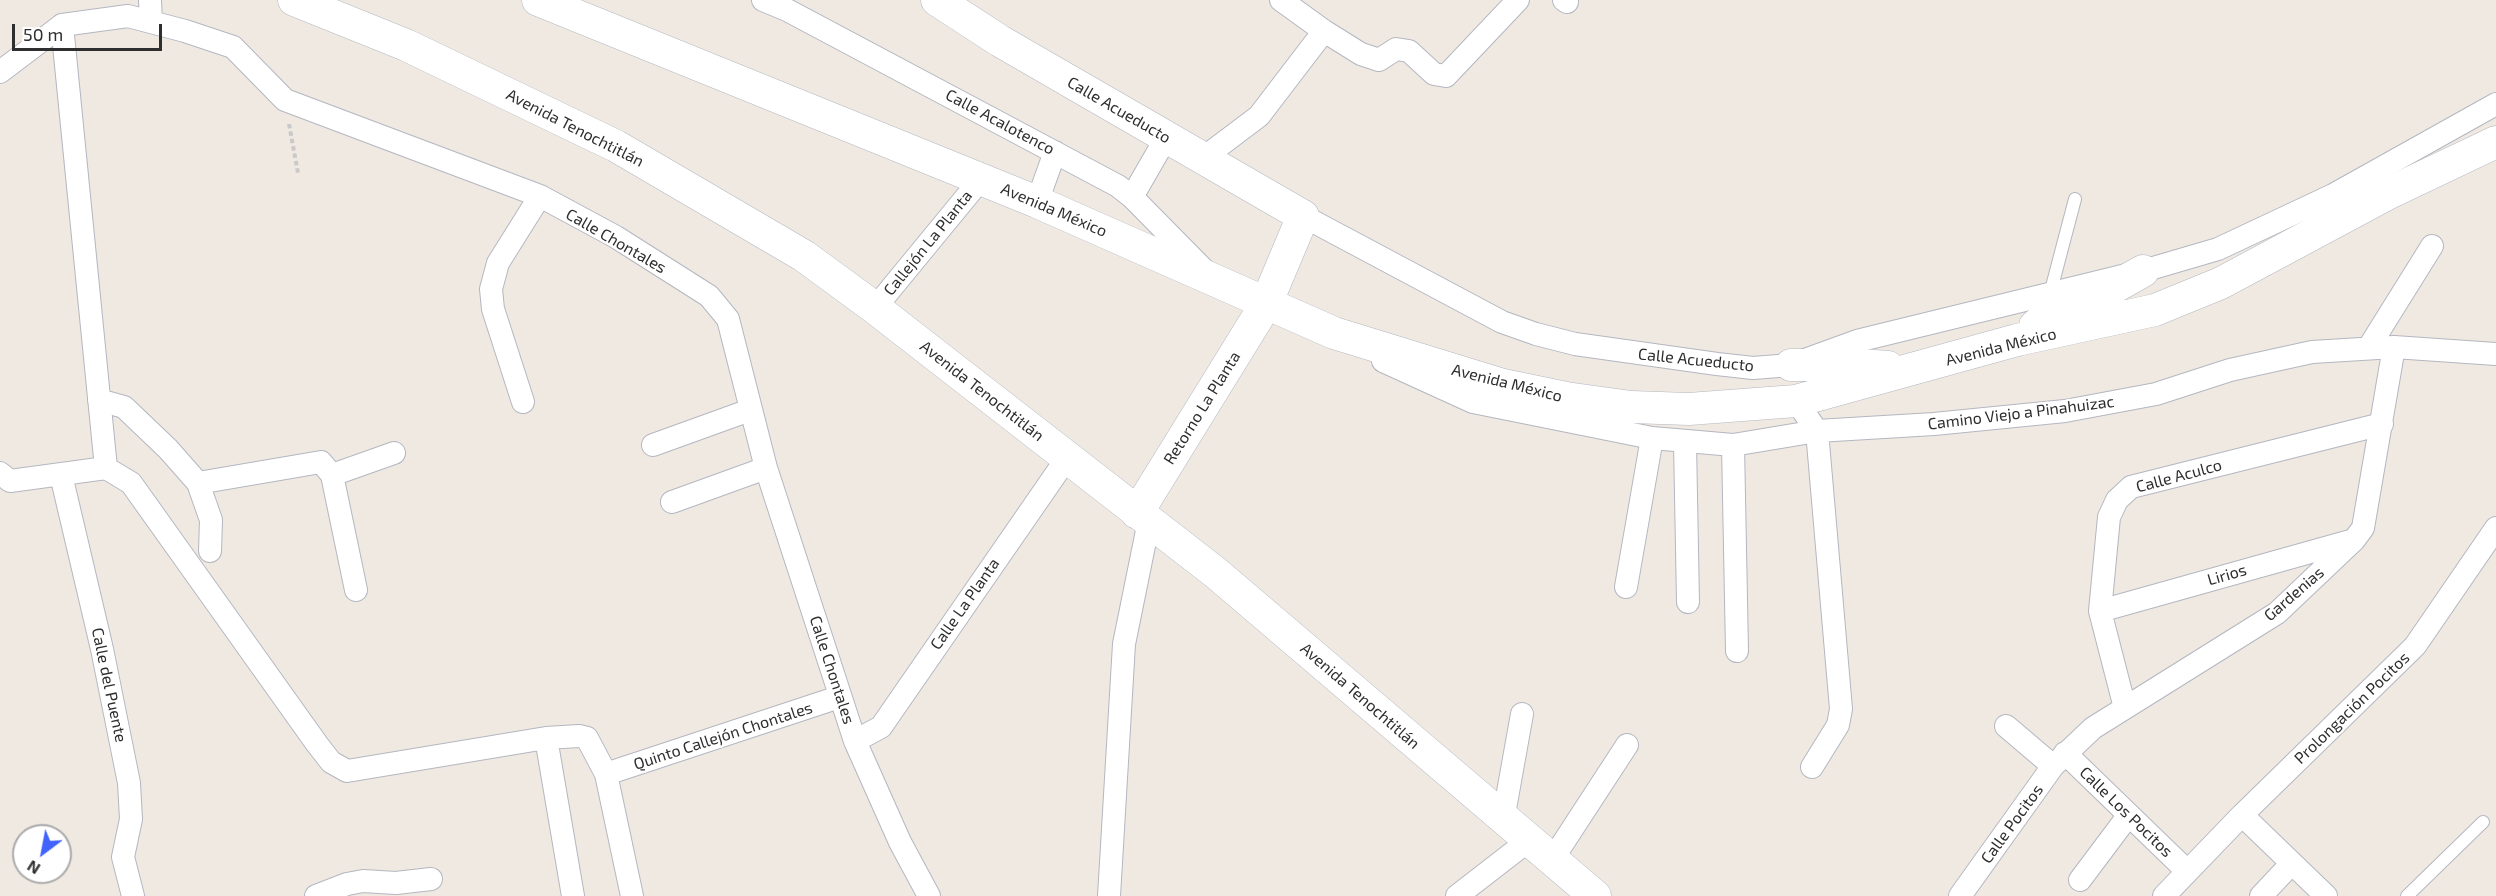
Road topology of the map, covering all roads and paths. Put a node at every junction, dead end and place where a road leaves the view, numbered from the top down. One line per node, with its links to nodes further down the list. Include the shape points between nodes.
1 (294, 0): 29 (main road, Avenida Tenochtitlán, via 406,45 616,146 804,256)
2 (538, 0): 18 (main road, Avenida México)
3 (763, 0): 15 (street, Calle Acalotenco)
4 (937, 0): 13 (main road, Calle Acueducto)
5 (1281, 0): 9 (street)
6 (1518, 0): 9 (street, via 1446,76 1434,74 1409,51 1396,49 1379,60 1361,54)
7 (150, 11): 8 (street, Calle Chontales); 11 (street, Calle Chontales, via 233,47)
8 (62, 25): 10 (street, Calle Chontales); 37 (street)
9 (1324, 31): 16 (street, via 1259,116)
10 (0, 72)
11 (285, 100): 17 (path); 19 (street, Calle Chontales)
12 (2496, 104): 25 (street, Calle Acueducto, via 2333,195 2217,249)
13 (1166, 138): 16 (main road, Calle Acueducto); 20 (street)
14 (2496, 142): 31 (main road, Avenida México, via 2191,297 2155,310)
15 (1055, 152): 20 (street, Calle Acalotenco); 22 (street)
16 (1202, 159): 23 (main road, Calle Acueducto)
17 (298, 173)
18 (981, 179): 22 (main road, Avenida México); 29 (street, Callejón La Planta)
19 (540, 196): 39 (street, via 498,263 491,289 493,309); 40 (street, Calle Chontales, via 616,237 709,296 728,319)
20 (1132, 196): 26 (street, Calle Acalotenco)
21 (2074, 199): 27 (lane)
22 (1037, 202): 26 (main road, Avenida México)
23 (1303, 216): 28 (main road); 35 (street, Calle Acueducto, via 1502,322 1536,334 1575,344 1717,364 1753,368)
24 (2432, 246): 32 (street)
25 (2143, 271): 27 (street, Calle Acueducto); 31 (main road, via 2041,321)
26 (1212, 279): 28 (main road, Avenida México)
27 (2050, 294): 35 (street, Calle Acueducto, via 1857,341)
28 (1266, 304): 30 (main road, Avenida México); 56 (main road, Retorno La Planta)
29 (875, 308): 48 (main road, Avenida Tenochtitlán)
30 (1334, 333): 38 (main road, Avenida México, via 1503,385 1566,398 1631,407 1689,409); 43 (street, Camino Viejo a Pinahuizac, via 1344,343 1473,402)
31 (2017, 340): 36 (main road, Avenida México)
32 (2369, 347): 33 (street, Camino Viejo a Pinahuizac); 42 (street, Camino Viejo a Pinahuizac, via 2312,352 2230,370 2156,394 2065,411)
33 (2394, 347): 34 (street, Camino Viejo a Pinahuizac); 41 (street, Gardenias)
34 (2496, 354)
35 (1791, 365): 36 (main road)
36 (1916, 369): 38 (main road, Avenida México)
37 (99, 400): 49 (street); 54 (street, via 124,407)
38 (1796, 401): 42 (street)
39 (523, 402)
40 (750, 410): 45 (street); 50 (street, Calle Chontales)
41 (2382, 424): 58 (street, Gardenias, via 2363,528); 63 (street, Calle Aculco, via 2131,488 2117,500 2109,517)
42 (1817, 431): 46 (street, Camino Viejo a Pinahuizac); 73 (street, via 1841,709 1838,725)
43 (1652, 438): 44 (street, Camino Viejo a Pinahuizac); 60 (street)
44 (1685, 442): 46 (street, Camino Viejo a Pinahuizac); 62 (street)
45 (653, 445)
46 (1733, 445): 64 (street)
47 (394, 453): 53 (street)
48 (1067, 458): 56 (main road, Avenida Tenochtitlán); 70 (street, Calle La Planta, via 880,727)
49 (106, 468): 52 (street); 69 (street, via 131,483 331,762 347,771)
50 (766, 468): 55 (street); 65 (street, Calle Chontales)
51 (0, 473): 52 (street, via 10,481)
52 (61, 475): 85 (street, Calle del Puente, via 129,783 130,819 123,857)
53 (332, 475): 54 (street, via 321,462); 61 (street)
54 (198, 483): 59 (street, via 211,520)
55 (672, 502)
56 (1143, 517): 77 (main road, Avenida Tenochtitlán, via 1216,573); 90 (street, via 1124,644)
57 (2496, 528): 75 (street, Prolongación Pocitos, via 2415,646)
58 (2354, 540): 63 (street, Lirios); 66 (street, Gardenias, via 2277,613)
59 (210, 551)
60 (1626, 587)
61 (356, 590)
62 (1688, 602)
63 (2100, 611): 66 (street, Calle Aculco)
64 (1737, 651)
65 (840, 697): 70 (street, Calle Chontales); 74 (street, Quinto Callejón Chontales)
66 (2126, 708): 72 (street, Gardenias, via 2093,728)
67 (1522, 714): 77 (street)
68 (2006, 726): 72 (street, Calle Los Pocitos)
69 (546, 738): 74 (street, via 587,738); 87 (street)
70 (855, 741): 89 (street, Calle Chontales)
71 (1627, 745): 80 (street)
72 (2059, 760): 76 (street, Calle Los Pocitos); 93 (street, Calle Pocitos)
73 (1812, 767)
74 (606, 774): 88 (street)
75 (2242, 815): 81 (street); 82 (street, Prolongación Pocitos)
76 (2128, 816): 82 (street, Calle Los Pocitos); 84 (street)
77 (1503, 820): 79 (main road, Avenida Tenochtitlán)
78 (2483, 822): 97 (lane)
79 (1528, 841): 80 (main road, Avenida Tenochtitlán); 91 (street)
80 (1552, 860): 92 (main road, Avenida Tenochtitlán)
81 (2292, 864): 95 (street); 96 (street)
82 (2187, 871): 94 (street, Prolongación Pocitos)
83 (431, 879): 86 (street, via 363,881)
84 (2080, 880)
85 (133, 896)
86 (316, 896)
87 (573, 896)
88 (632, 896)
89 (929, 896)
90 (1108, 896)
91 (1457, 896)
92 (1595, 896)
93 (1960, 896)
94 (2164, 896)
95 (2261, 896)
96 (2326, 896)
97 (2407, 896)

